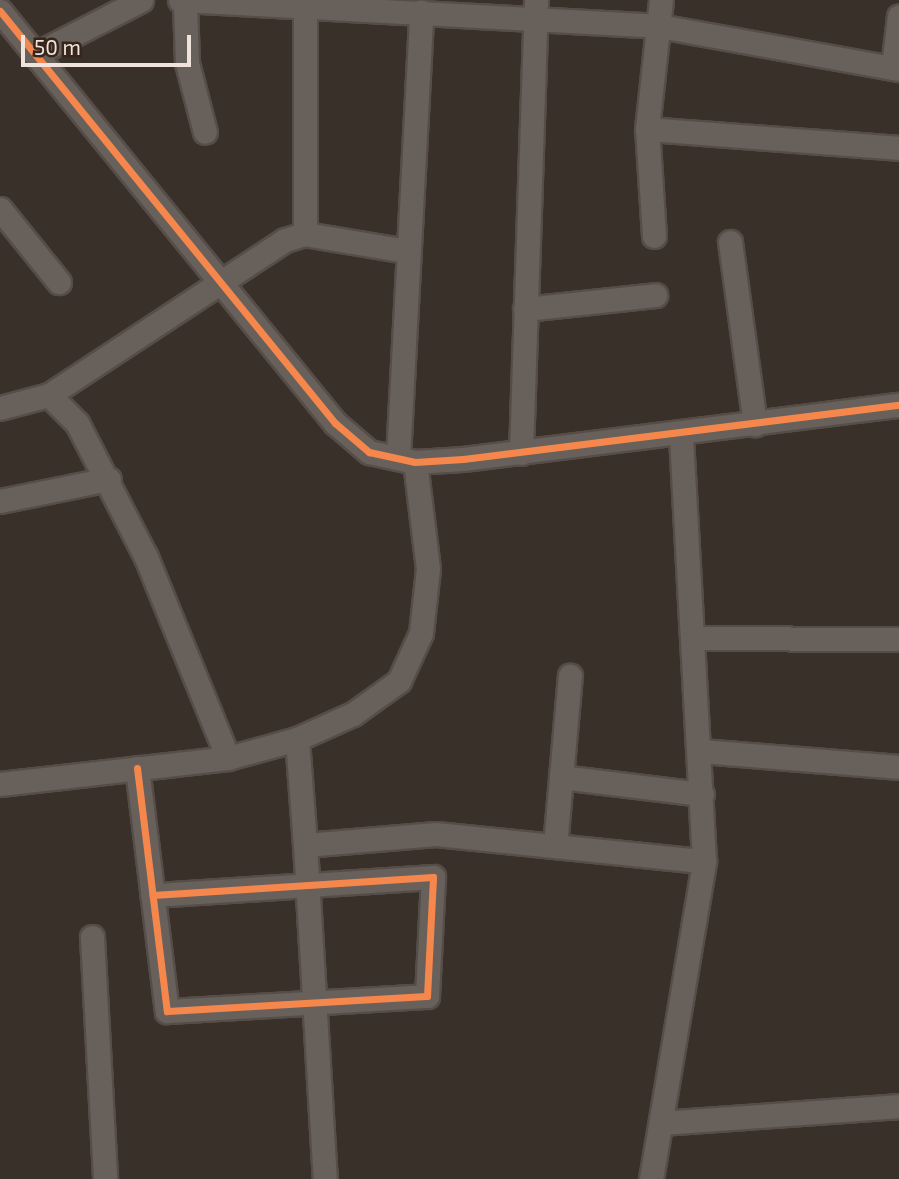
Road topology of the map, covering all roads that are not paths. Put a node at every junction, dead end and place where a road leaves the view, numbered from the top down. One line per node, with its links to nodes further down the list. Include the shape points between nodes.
1 (141, 0): 10 (street)
2 (661, 0): 9 (street)
3 (183, 2): 4 (street); 13 (street, via 187,63)
4 (305, 7): 6 (street); 16 (street)
5 (535, 8): 6 (street); 9 (street); 23 (street)
6 (421, 12): 19 (street)
7 (899, 16): 11 (street)
8 (5, 23): 10 (street)
9 (659, 26): 11 (street); 12 (street)
10 (38, 53): 20 (street)
11 (896, 69)
12 (647, 129): 14 (street); 17 (street)
13 (205, 132)
14 (899, 148)
15 (0, 209): 21 (street)
16 (305, 234): 19 (street); 20 (street, via 285,240)
17 (654, 236)
18 (730, 242): 27 (street)
19 (407, 251): 30 (street)
20 (221, 280): 24 (street); 30 (street, via 335,423 369,452)
21 (59, 282)
22 (655, 295): 23 (street)
23 (525, 309): 29 (street)
24 (50, 395): 26 (street); 31 (street, via 77,423)
25 (899, 405): 27 (street)
26 (0, 408)
27 (755, 424): 28 (street)
28 (681, 433): 29 (street); 33 (street)
29 (521, 453): 30 (street)
30 (406, 460): 36 (street, via 428,569 421,633 399,681 353,714)
31 (109, 479): 32 (street); 38 (street)
32 (0, 501)
33 (694, 638): 34 (street); 37 (street)
34 (899, 639)
35 (570, 676): 41 (street)
36 (297, 739): 38 (street); 44 (street)
37 (701, 751): 39 (street); 43 (street)
38 (228, 758): 40 (street)
39 (899, 766)
40 (137, 768): 42 (street); 48 (street)
41 (561, 777): 43 (street); 45 (street)
42 (0, 784)
43 (702, 794): 46 (street)
44 (305, 845): 45 (street, via 436,834); 47 (street)
45 (555, 846): 46 (street)
46 (704, 861): 52 (street)
47 (307, 883): 48 (street); 50 (street); 50 (street, via 433,877 427,996)
48 (153, 895): 50 (street, via 167,1011)
49 (92, 937): 53 (street)
50 (314, 1000): 54 (street)
51 (899, 1107): 52 (street)
52 (662, 1123): 55 (street)
53 (105, 1179)
54 (325, 1179)
55 (651, 1179)

